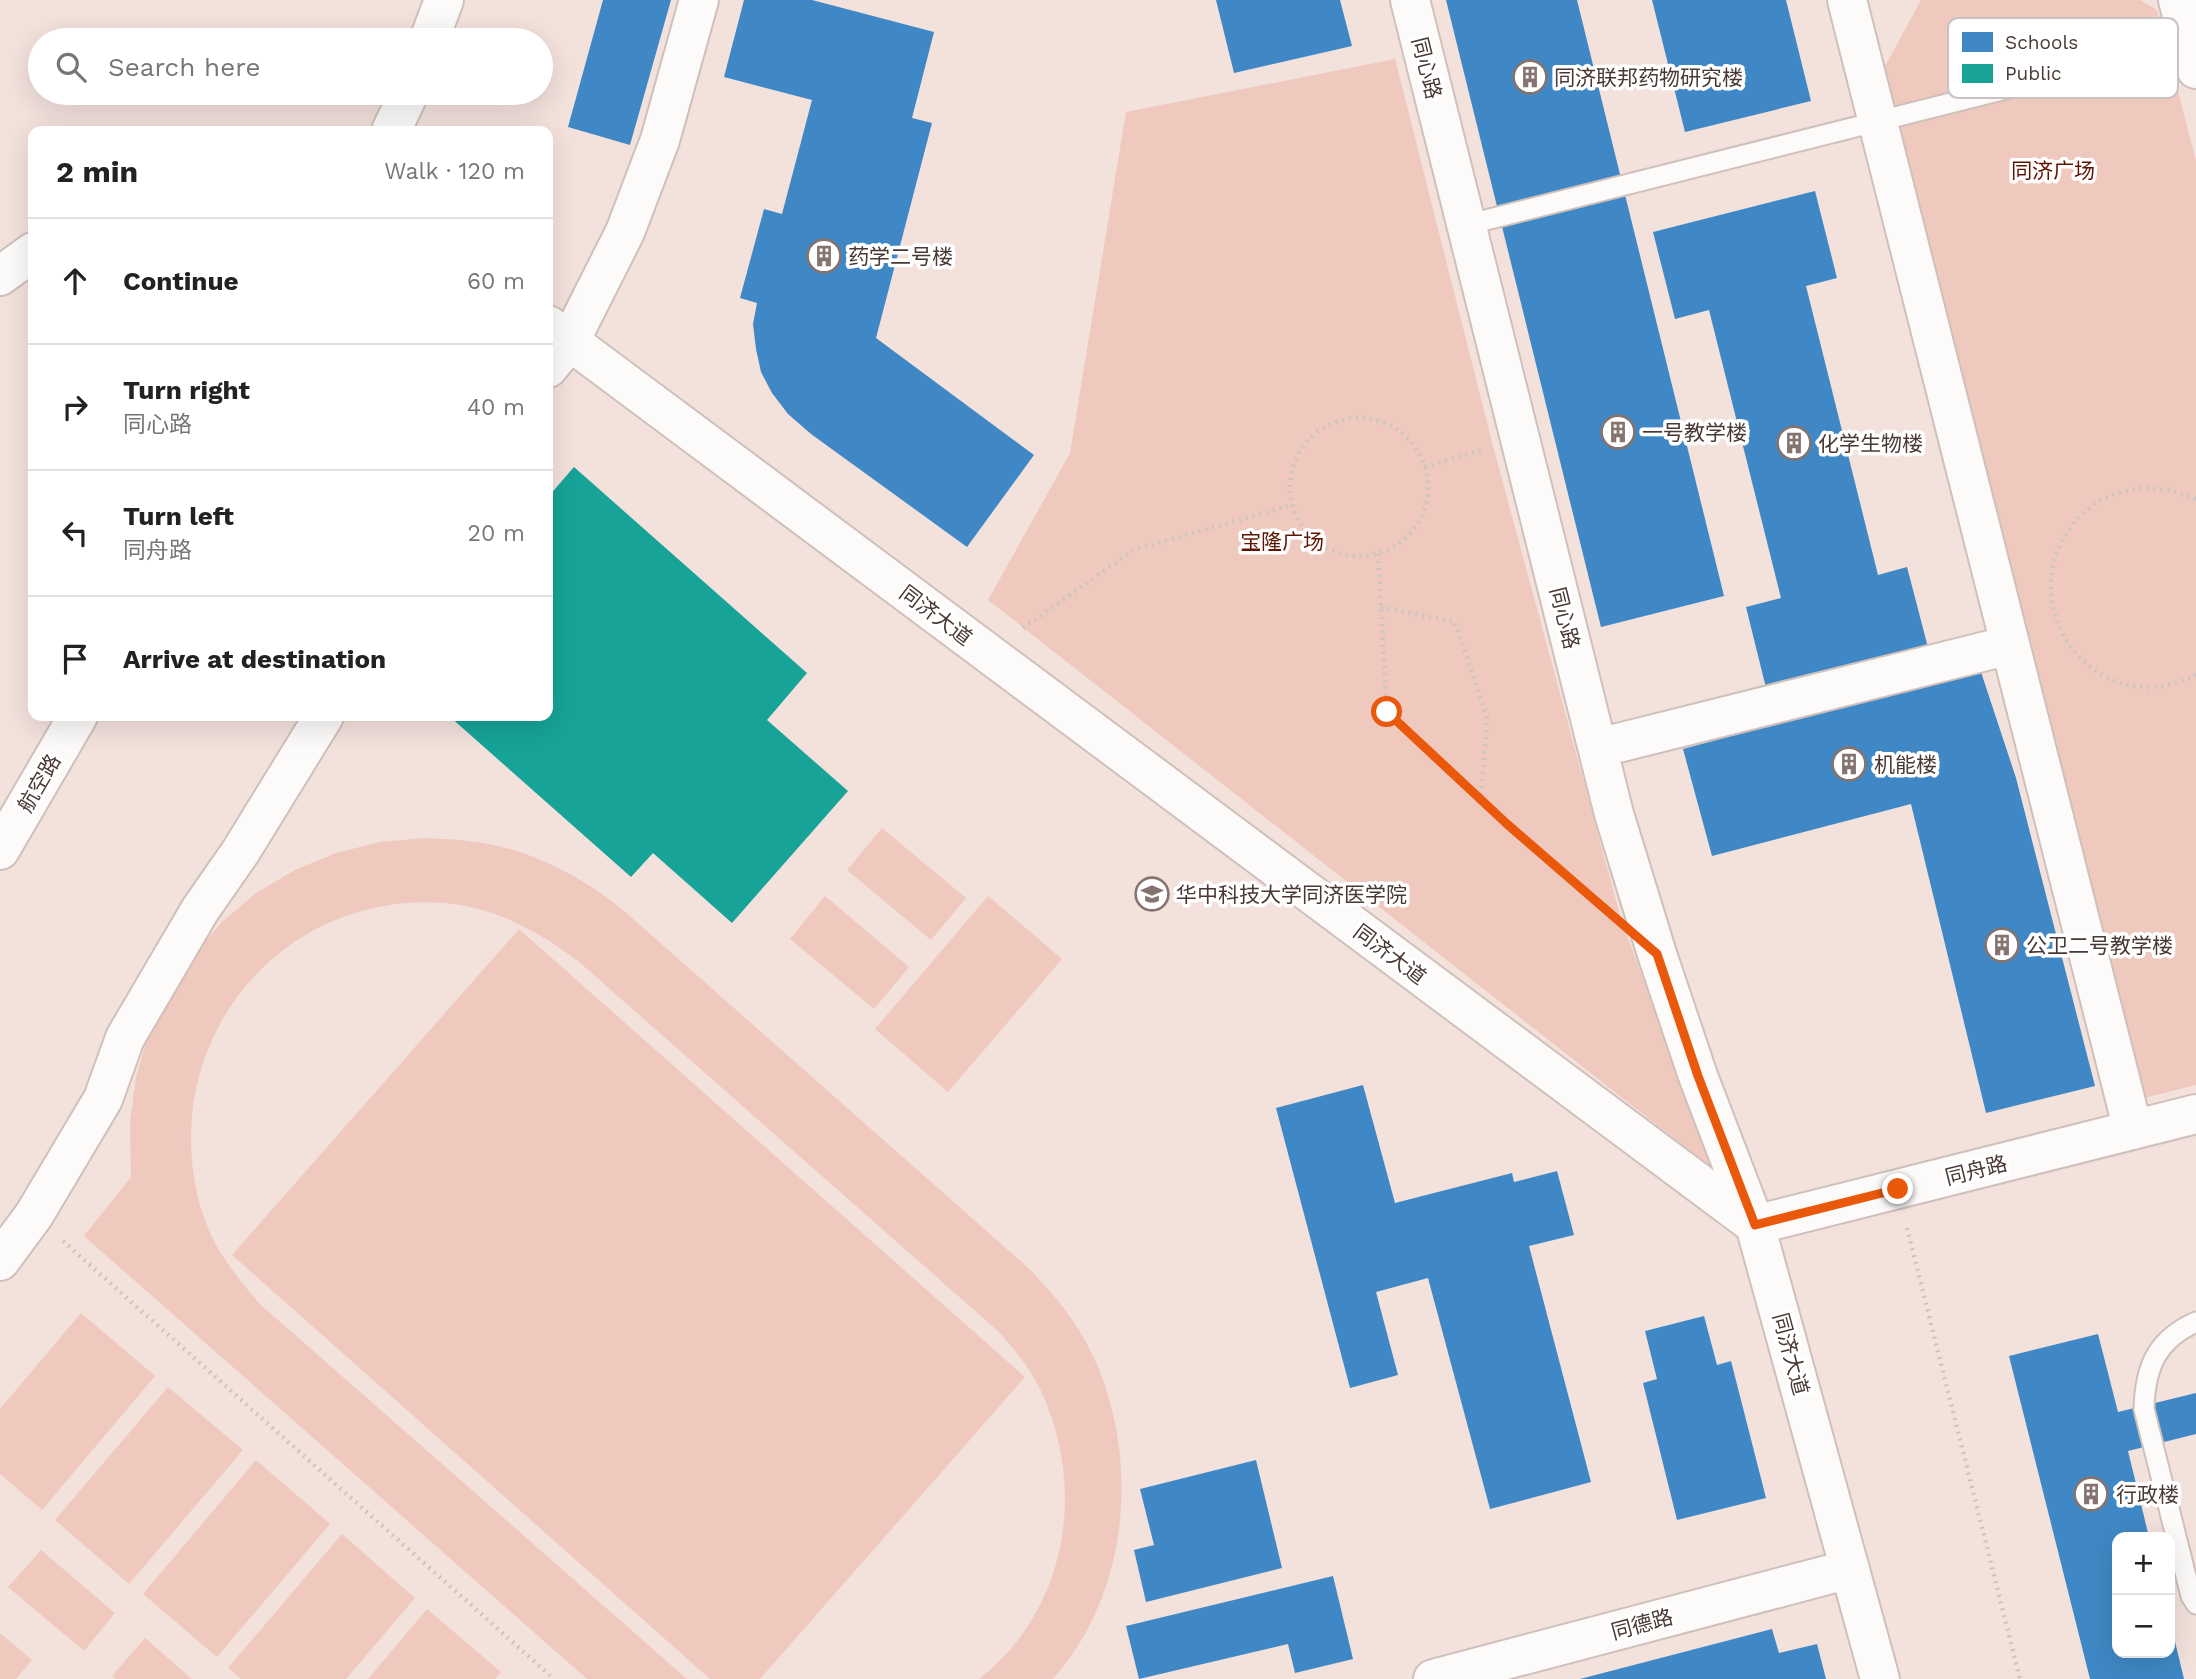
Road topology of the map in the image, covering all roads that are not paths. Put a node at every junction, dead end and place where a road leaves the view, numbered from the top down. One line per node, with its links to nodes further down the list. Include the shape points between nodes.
1 (444, 0): 6 (street)
2 (699, 0): 15 (street, via 660,140 625,232)
3 (1410, 0): 12 (street, 同心路)
4 (1847, 0): 10 (street)
5 (2178, 0): 7 (street)
6 (434, 28)
7 (2193, 56)
8 (1993, 98): 10 (lane)
9 (403, 105): 11 (street)
10 (1878, 122): 12 (lane); 16 (street)
11 (393, 126)
12 (1466, 225): 19 (street, 同心路)
13 (28, 256): 14 (street)
14 (0, 276)
15 (555, 345): 23 (street, 同济大道, via 987,653)
16 (2010, 645): 19 (street); 22 (street)
17 (75, 721): 20 (street, 航空路)
18 (321, 721): 24 (street, via 242,851 200,910 125,1038 103,1099 34,1215)
19 (1598, 748): 23 (street, 同心路, via 1661,966)
20 (0, 850)
21 (2196, 1114): 22 (street, 同舟路)
22 (2133, 1130): 23 (street, 同舟路)
23 (1755, 1225): 26 (street, 同济大道)
24 (0, 1261)
25 (2196, 1322): 27 (lane, via 2164,1343 2144,1385 2144,1409)
26 (1850, 1569): 28 (street, 同德路); 29 (street, 同济大道)
27 (2196, 1604)
28 (1433, 1679)
29 (1880, 1679)

